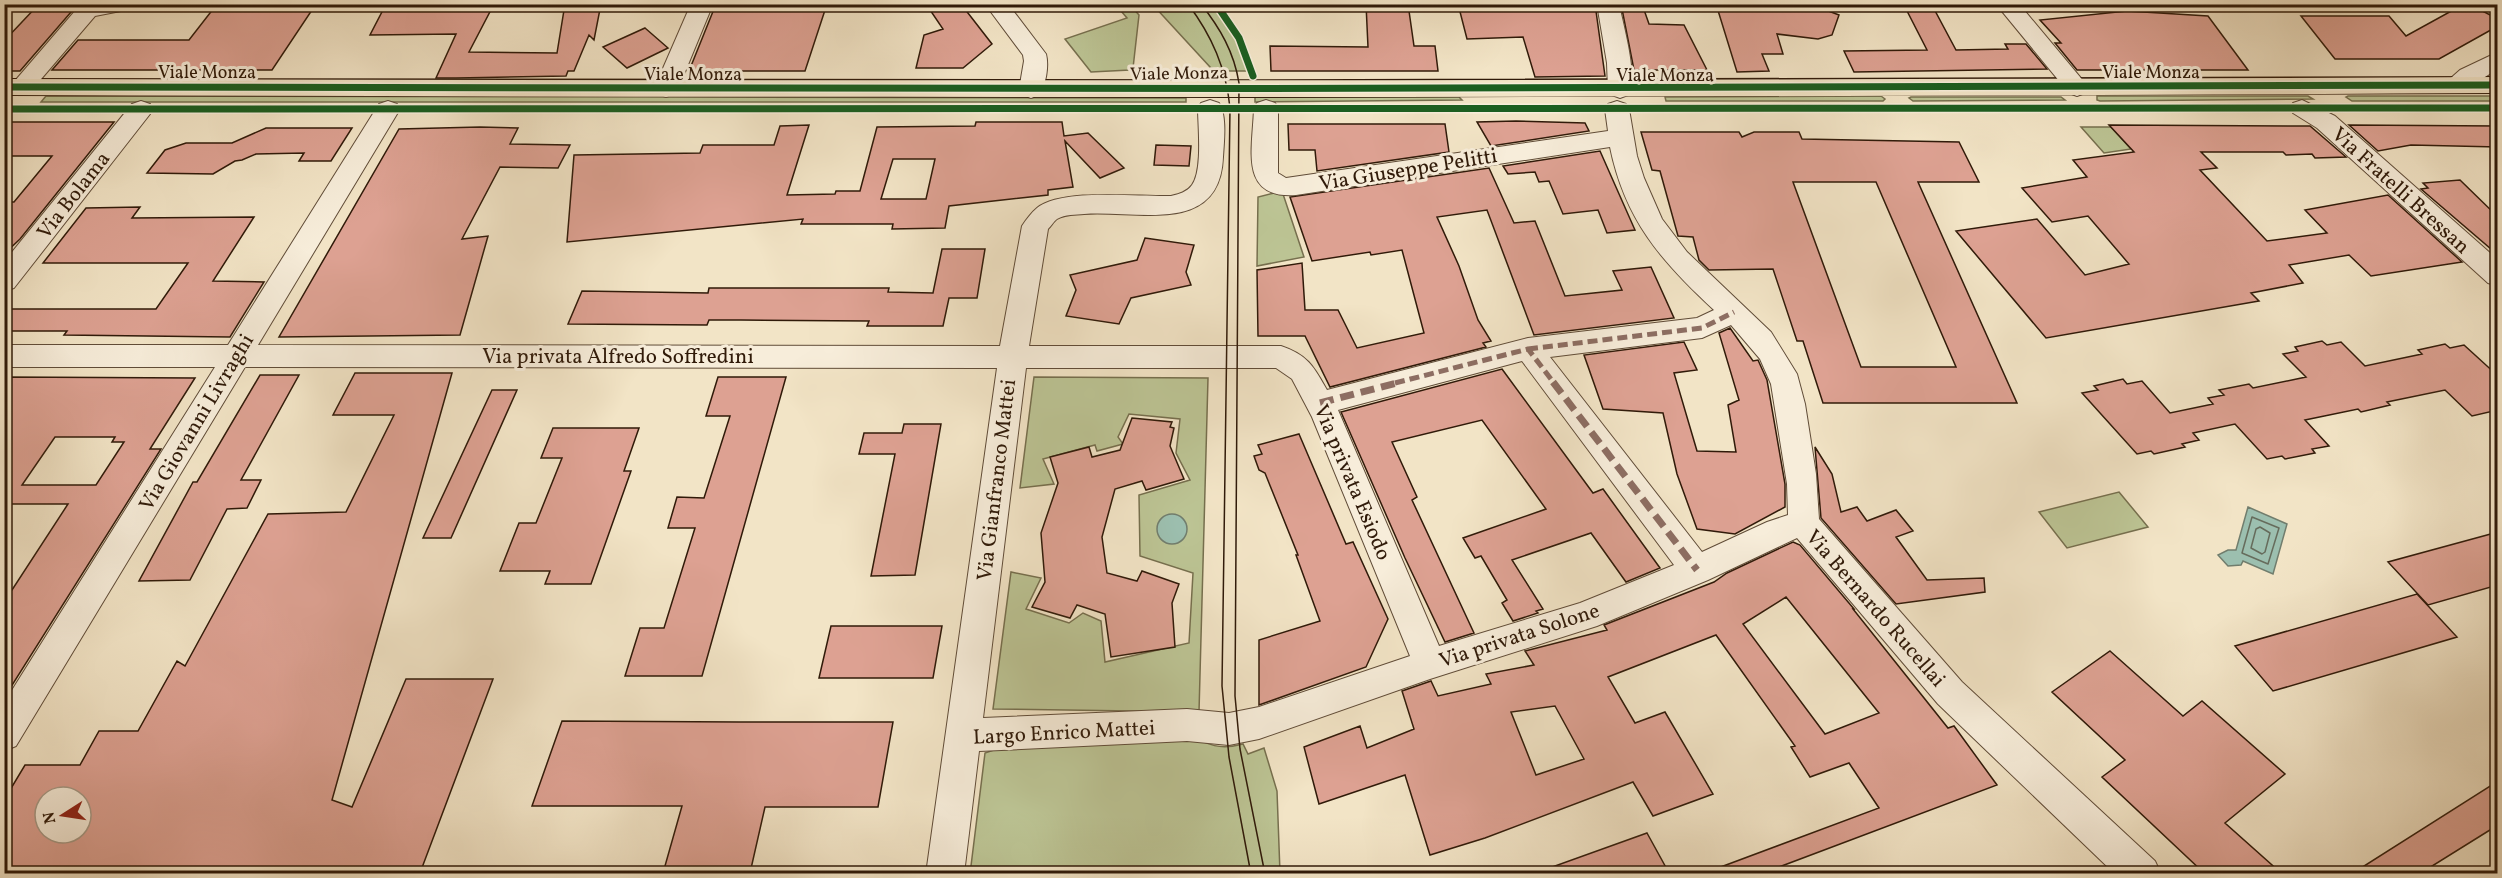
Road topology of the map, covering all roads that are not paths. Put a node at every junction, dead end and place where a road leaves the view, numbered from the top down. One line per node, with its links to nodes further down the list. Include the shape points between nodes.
1 (123, 4): 6 (street)
2 (702, 4): 11 (street)
3 (996, 4): 12 (street, via 1034,54)
4 (1608, 4): 15 (street, Via Bernardo Rucellai, via 1619,63)
5 (2007, 4): 14 (street)
6 (92, 8): 10 (street)
7 (2498, 59): 8 (street)
8 (2455, 85): 9 (main road, Viale Monza); 14 (main road, Viale Monza)
9 (2498, 85)
10 (13, 87): 11 (main road, Viale Monza); 16 (main road)
11 (666, 89): 12 (main road, Viale Monza)
12 (1031, 90): 13 (main road, Viale Monza)
13 (1210, 98): 15 (main road, Viale Monza); 18 (main road, Viale Monza); 21 (main road, Viale Monza); 29 (street, Via Gianfranco Mattei, via 1210,168 1203,192 1195,199 1168,205 1097,204 1063,208 1045,215 1035,226)
14 (2083, 98): 15 (main road, Viale Monza); 19 (main road, Viale Monza)
15 (1619, 99): 18 (main road, Viale Monza); 22 (street, Via Bernardo Rucellai)
16 (4, 108): 17 (main road, Viale Monza)
17 (141, 108): 21 (main road, Viale Monza); 24 (street, Via Bolama)
18 (1266, 108): 22 (street, Via Giuseppe Pelitti, via 1266,176 1273,185 1286,187)
19 (2302, 108): 20 (main road, Viale Monza); 23 (street, Via Fratelli Bressan, via 2326,122)
20 (2498, 108)
21 (388, 109): 27 (street, Via Giovanni Livraghi)
22 (1621, 137): 25 (street, Via Bernardo Rucellai, via 1639,198 1656,232 1677,259)
23 (2498, 276)
24 (4, 281)
25 (1734, 312): 26 (street, via 1702,328); 32 (street, Via Bernardo Rucellai, via 1764,345 1784,378 1803,486)
26 (1528, 349): 31 (street); 33 (street)
27 (236, 355): 28 (street, Via privata Alfredo Soffredini); 29 (street, Via privata Alfredo Soffredini); 36 (street, Via Giovanni Livraghi)
28 (4, 356)
29 (1013, 356): 30 (street, Via privata Alfredo Soffredini); 37 (street, Via Gianfranco Mattei)
30 (1232, 356): 31 (street, Via privata Esiodo, via 1274,355 1289,360 1306,376)
31 (1320, 403): 34 (street, Via privata Esiodo)
32 (1803, 523): 33 (street, Via privata Solone); 39 (street, Via Bernardo Rucellai, via 1950,693)
33 (1697, 570): 34 (street, Via privata Solone, via 1585,616)
34 (1430, 664): 35 (street, Via privata Solone, via 1259,723)
35 (1229, 729): 37 (street, Largo Enrico Mattei, via 1186,725)
36 (4, 735)
37 (964, 735): 38 (street, Largo Enrico Mattei)
38 (945, 873)
39 (2142, 873)

